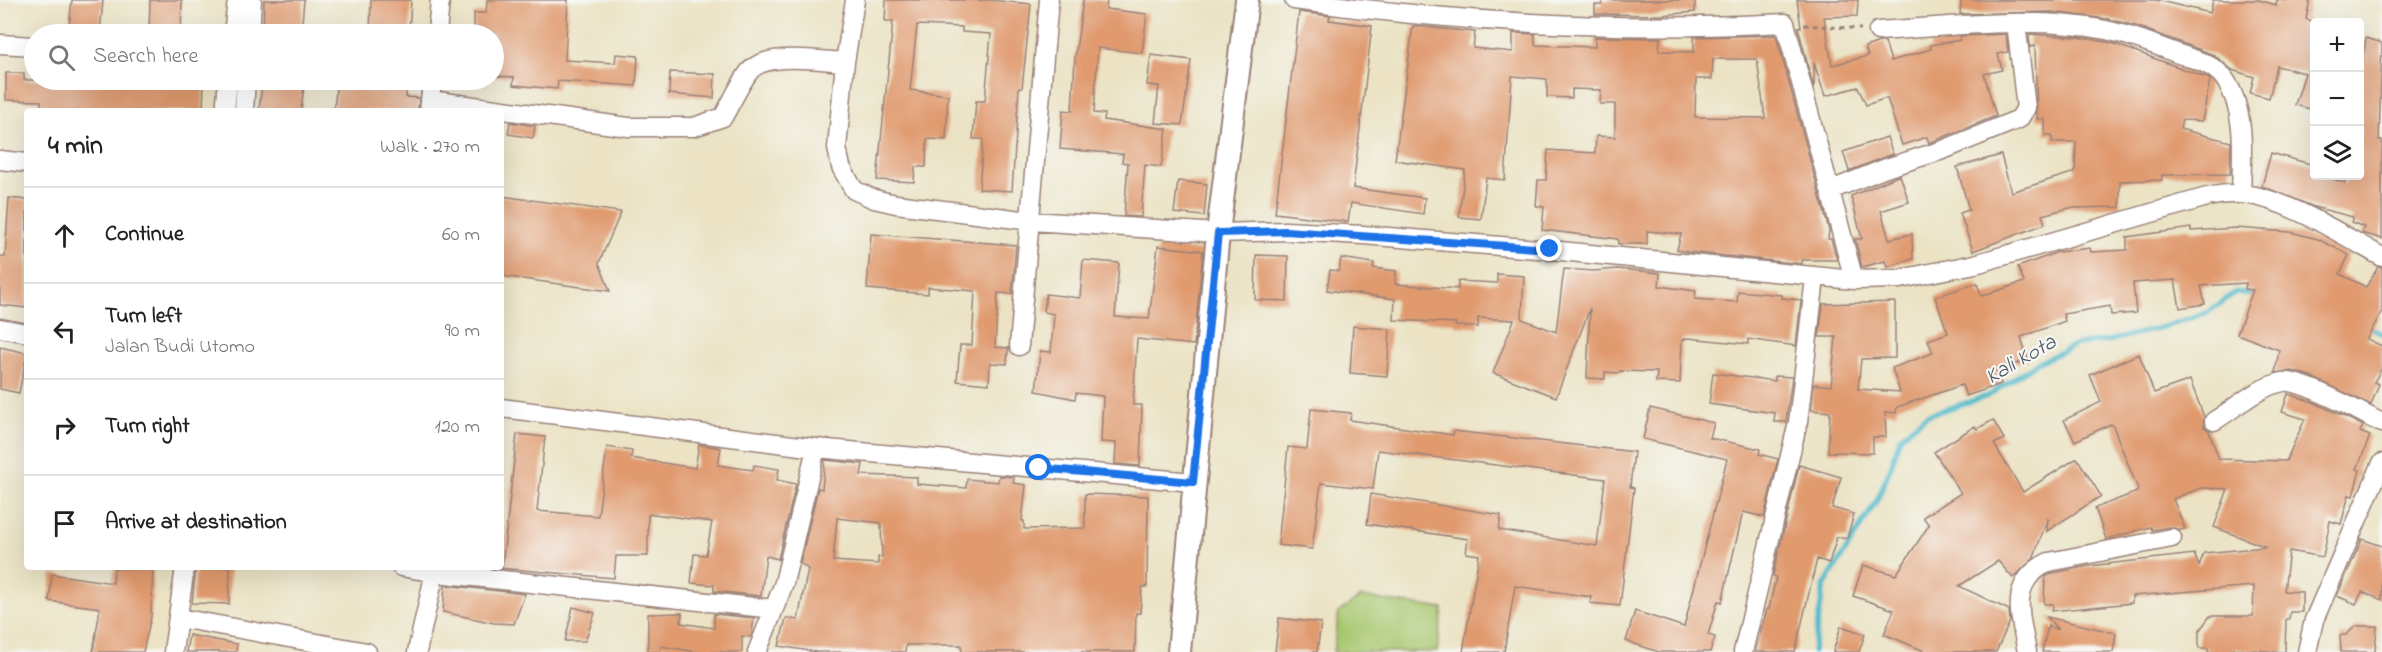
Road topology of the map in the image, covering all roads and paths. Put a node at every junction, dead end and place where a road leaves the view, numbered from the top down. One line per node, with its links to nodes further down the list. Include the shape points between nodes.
1 (237, 0): 10 (street)
2 (252, 0): 11 (street)
3 (440, 0): 12 (street)
4 (855, 0): 16 (street)
5 (1049, 0): 29 (street)
6 (1247, 0): 30 (street)
7 (1294, 0): 8 (street, via 1531,25 1688,28)
8 (1785, 23): 13 (path); 27 (street)
9 (2016, 23): 13 (street); 27 (street, via 2026,108 2019,119); 28 (street, via 2106,30 2216,69 2234,97 2239,115)
10 (234, 24)
11 (250, 24)
12 (438, 24)
13 (1878, 30)
14 (0, 44): 15 (street)
15 (24, 45)
16 (845, 62): 24 (street, via 763,62 750,70 723,117 694,127 628,127); 29 (street, via 837,148 841,167 854,190 896,204)
17 (227, 90): 21 (street)
18 (245, 90): 22 (street)
19 (431, 90): 20 (street)
20 (429, 105): 23 (street)
21 (225, 108)
22 (244, 108)
23 (456, 108)
24 (504, 113)
25 (0, 160): 26 (street)
26 (24, 163)
27 (1831, 190): 33 (street)
28 (2241, 194): 31 (street, via 2320,222); 33 (street, via 2207,197 1975,264 1900,279)
29 (1031, 221): 30 (street); 36 (street)
30 (1218, 233): 32 (street, via 1286,231 1550,249); 42 (street)
31 (2382, 257)
32 (1815, 278): 33 (street); 53 (street, via 1798,422)
33 (1854, 280)
34 (0, 328): 35 (street)
35 (24, 332)
36 (1019, 346)
37 (504, 408): 40 (street)
38 (2214, 422): 39 (street, via 2271,386 2286,381)
39 (2382, 423)
40 (816, 448): 42 (street); 46 (street, via 784,583)
41 (2382, 463): 55 (street, via 2314,620)
42 (1193, 482): 52 (street)
43 (2172, 538): 54 (street, via 2049,562 2034,569 2024,579 2021,595 2020,616)
44 (185, 570): 47 (street)
45 (436, 570): 46 (street); 50 (street)
46 (774, 609): 51 (street)
47 (179, 618): 48 (street); 49 (street)
48 (173, 652)
49 (368, 652)
50 (417, 652)
51 (757, 652)
52 (1179, 652)
53 (1743, 652)
54 (2027, 652)
55 (2307, 652)

